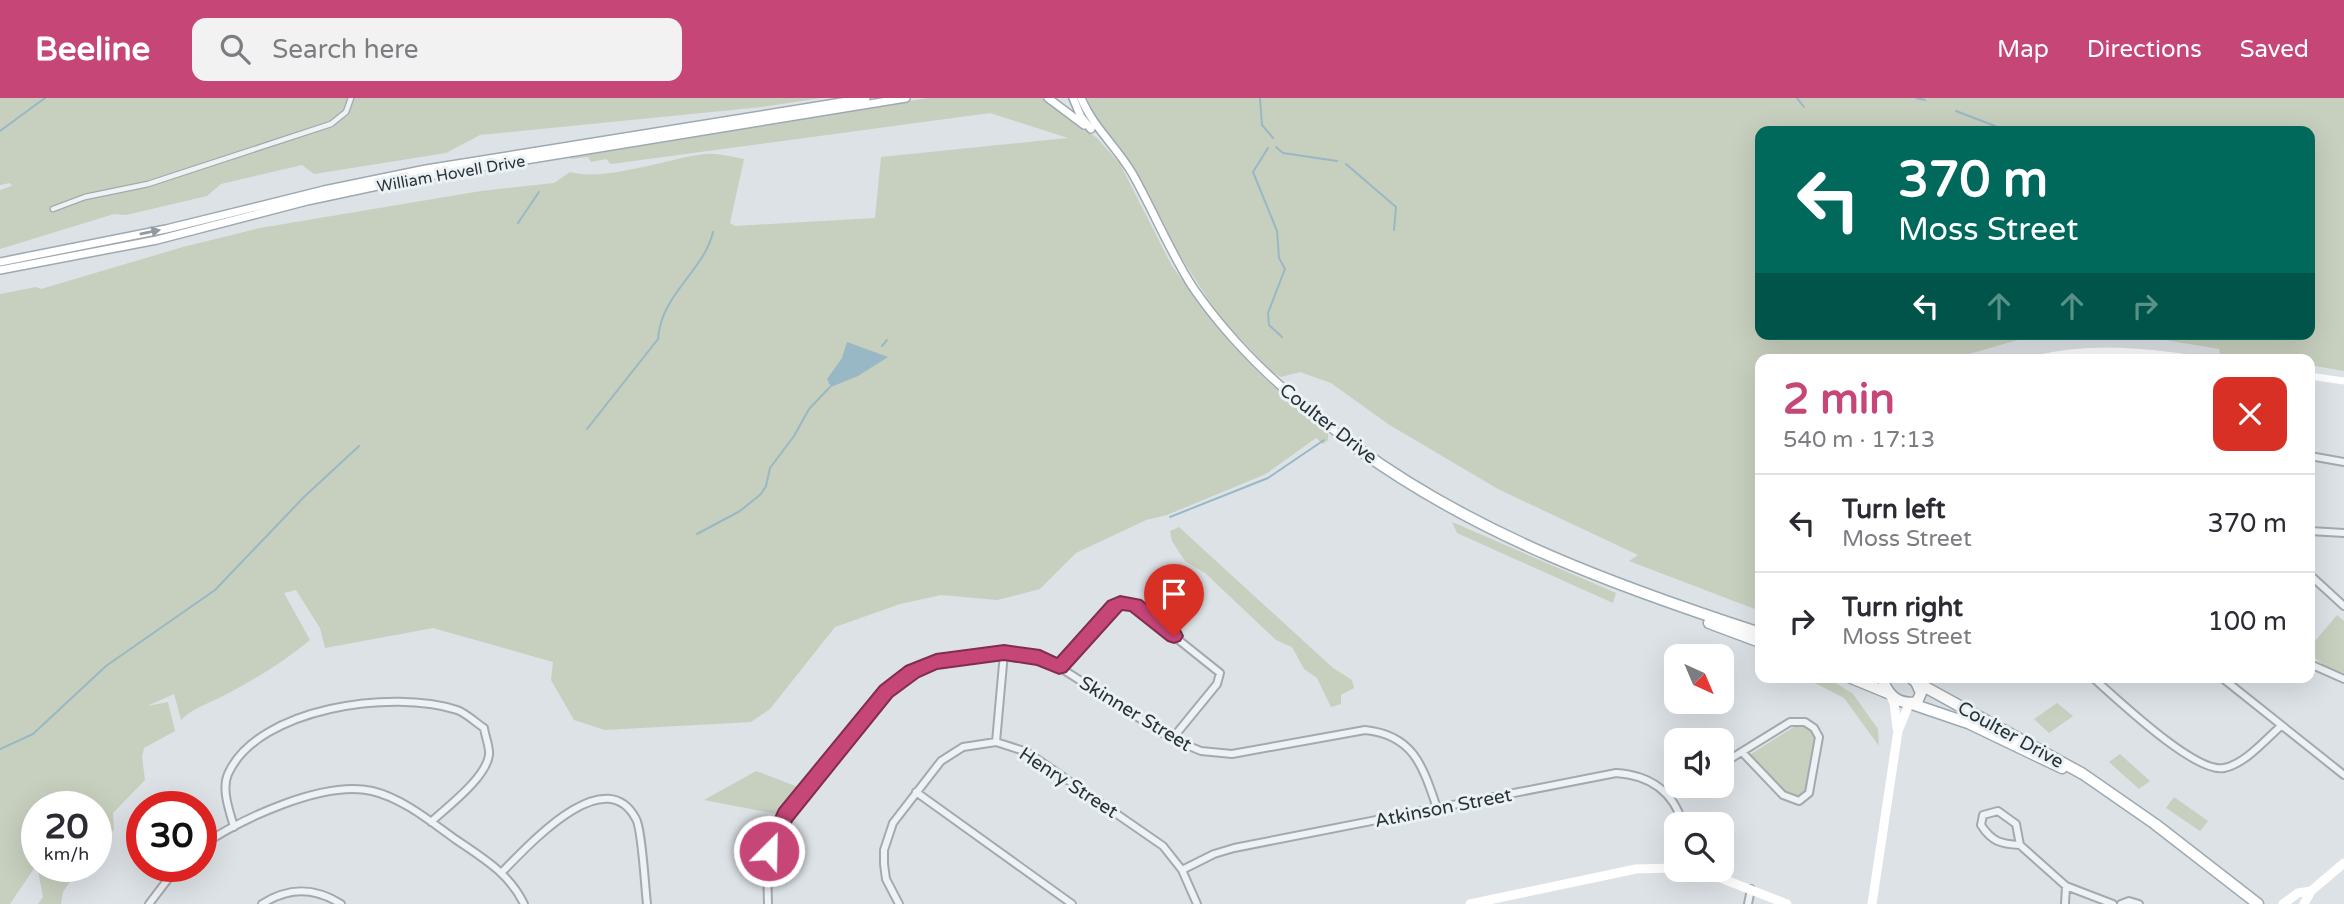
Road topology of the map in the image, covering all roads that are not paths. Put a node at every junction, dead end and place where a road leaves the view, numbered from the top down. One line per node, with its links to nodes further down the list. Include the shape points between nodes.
1 (351, 98): 11 (street, via 345,112 331,124 148,184)
2 (866, 98): 12 (main road, William Hovell Drive, one-way to 2, via 426,169)
3 (906, 98): 8 (main road, William Hovell Drive)
4 (917, 98): 8 (main road)
5 (1048, 98): 9 (main road)
6 (1073, 98): 9 (main road, Coulter Drive)
7 (1081, 98): 10 (main road, Coulter Drive, via 1093,123)
8 (825, 112): 13 (main road, William Hovell Drive, via 415,178 157,240)
9 (1094, 132): 10 (main road, Coulter Drive)
10 (1114, 148): 14 (main road, Coulter Drive)
11 (53, 209)
12 (0, 262)
13 (0, 270)
14 (1183, 272): 24 (main road, Coulter Drive, via 1249,355 1299,402 1362,450 1491,529)
15 (2064, 354): 16 (main road, via 2108,350)
16 (2144, 354)
17 (2315, 377): 18 (main road)
18 (2344, 381)
19 (2315, 457): 20 (street)
20 (2344, 462)
21 (2315, 531): 22 (street)
22 (2344, 533)
23 (2315, 580): 25 (street)
24 (1636, 593): 26 (main road, Coulter Drive); 27 (main road, Coulter Drive)
25 (2344, 606)
26 (1755, 631)
27 (1755, 640)
28 (1004, 653): 30 (street, Skinner Street, via 1040,658); 43 (street); 70 (street, Skinner Street, via 936,662 912,671 886,691 778,828 767,867)
29 (2315, 666): 31 (street)
30 (1059, 667): 42 (street, Skinner Street); 42 (street, via 1114,606 1135,605 1220,673 1217,684)
31 (2344, 679)
32 (1863, 683): 38 (main road)
33 (1884, 683): 38 (main road)
34 (1915, 683): 39 (main road, via 1920,698)
35 (1921, 683): 47 (main road, Coulter Drive)
36 (2099, 683): 40 (street, via 2189,758 2212,769 2226,768)
37 (2228, 683): 40 (street)
38 (1889, 694): 39 (main road, Coulter Drive); 41 (main road)
39 (1911, 704): 41 (main road); 47 (main road, Coulter Drive, via 2002,738)
40 (2281, 726): 46 (street)
41 (1898, 731): 77 (main road)
42 (1172, 738): 50 (street, Skinner Street, via 1201,751 1232,754 1380,731 1398,738 1416,755)
43 (996, 742): 49 (street, Henry Street, via 951,753); 58 (street, Henry Street, via 1027,752 1152,836)
44 (1742, 752): 44 (street, via 1790,722 1810,725 1819,741 1806,797 1793,800 1783,795); 45 (street)
45 (1734, 757)
46 (2344, 775)
47 (2104, 790): 82 (main road, Coulter Drive)
48 (1664, 791): 50 (street, Atkinson Street, via 1644,777 1616,773)
49 (916, 792): 71 (street, Henry Street, via 893,823 884,850 886,878); 72 (street)
50 (1437, 808): 58 (street, Atkinson Street, via 1234,848)
51 (431, 822): 52 (street, via 382,793 351,788 309,795); 52 (street, via 482,771 489,756 487,732 478,721 448,709 387,701 314,714 249,745 233,762 226,779); 57 (street)
52 (233, 827): 53 (street)
53 (217, 836)
54 (2020, 845): 54 (street, via 1993,841 1983,831 1983,815 1992,811 2010,817 2019,828); 61 (street)
55 (2344, 863): 63 (main road)
56 (1664, 869): 64 (main road, via 1636,869)
57 (503, 870): 68 (street); 69 (street, via 575,806 610,800 631,810 638,820)
58 (1182, 870): 73 (street, Henry Street)
59 (166, 882): 65 (street)
60 (1732, 882): 62 (main road)
61 (2066, 886): 78 (street); 79 (street)
62 (1751, 889): 75 (street); 76 (main road)
63 (2311, 891): 83 (main road); 84 (main road)
64 (1496, 901): 74 (main road)
65 (149, 904)
66 (262, 904): 67 (street, via 302,889 317,891)
67 (341, 904)
68 (524, 904)
69 (647, 904)
70 (768, 904)
71 (899, 904)
72 (1072, 904)
73 (1197, 904)
74 (1470, 904)
75 (1748, 904)
76 (1787, 904)
77 (1872, 904)
78 (2064, 904)
79 (2113, 904)
80 (2121, 904): 81 (street)
81 (2139, 904)
82 (2258, 904)
83 (2283, 904)
84 (2304, 904)

